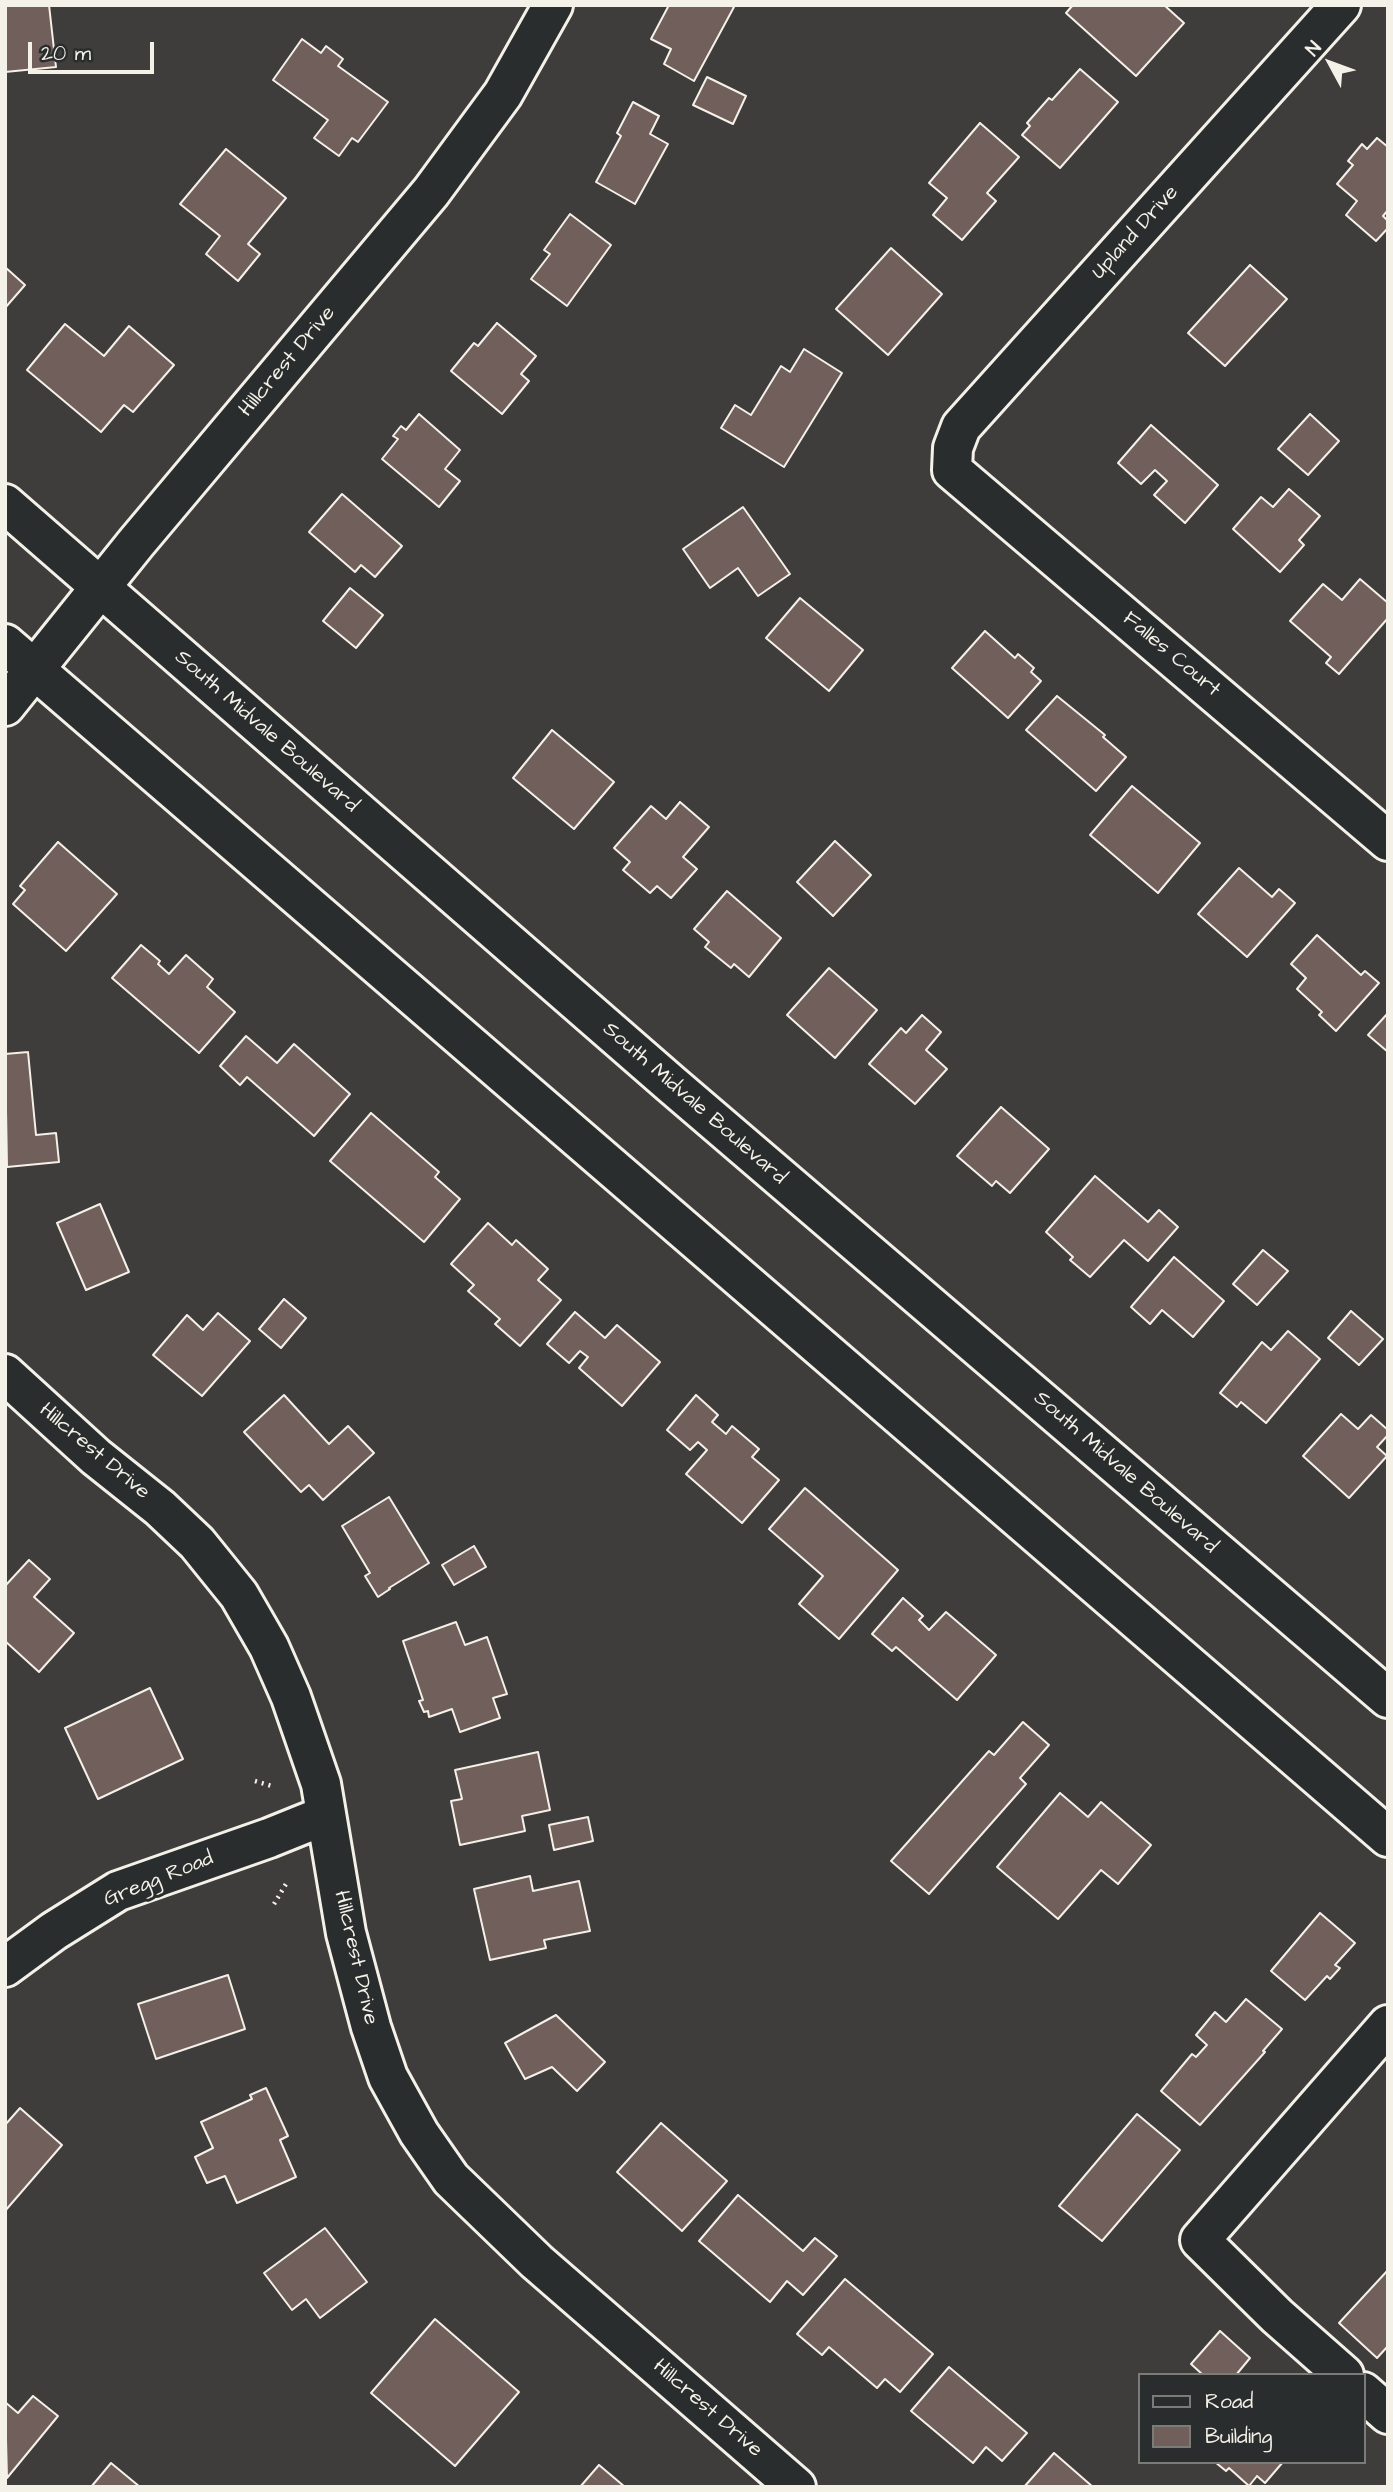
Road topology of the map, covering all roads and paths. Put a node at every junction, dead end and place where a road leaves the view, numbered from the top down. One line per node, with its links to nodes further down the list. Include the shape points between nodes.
1 (1341, 5): 3 (street, Upland Drive, via 961,427 953,448)
2 (543, 9): 5 (street, Hillcrest Drive, via 503,94 431,192)
3 (952, 470): 9 (street, Falles Court)
4 (5, 504): 5 (street, South Midvale Boulevard)
5 (100, 586): 7 (street, Hillcrest Drive); 11 (street, South Midvale Boulevard, via 650,1066)
6 (5, 644): 7 (street)
7 (35, 670): 8 (street, Hillcrest Drive); 15 (street)
8 (5, 706)
9 (1388, 841)
10 (5, 1374): 14 (street, Hillcrest Drive, via 160,1508 197,1543 239,1595 270,1647 291,1696 321,1784)
11 (1388, 1698)
12 (255, 1781): 13 (path)
13 (275, 1787)
14 (326, 1815): 18 (street, Gregg Road, via 118,1891); 23 (street, Hillcrest Drive, via 346,1933 388,2077 451,2179 537,2262)
15 (1388, 1838)
16 (286, 1884): 17 (path)
17 (274, 1904)
18 (5, 1967)
19 (1388, 2025): 20 (street, via 1200,2240)
20 (1342, 2373)
21 (1365, 2394): 22 (street)
22 (1388, 2414)
23 (796, 2487)

